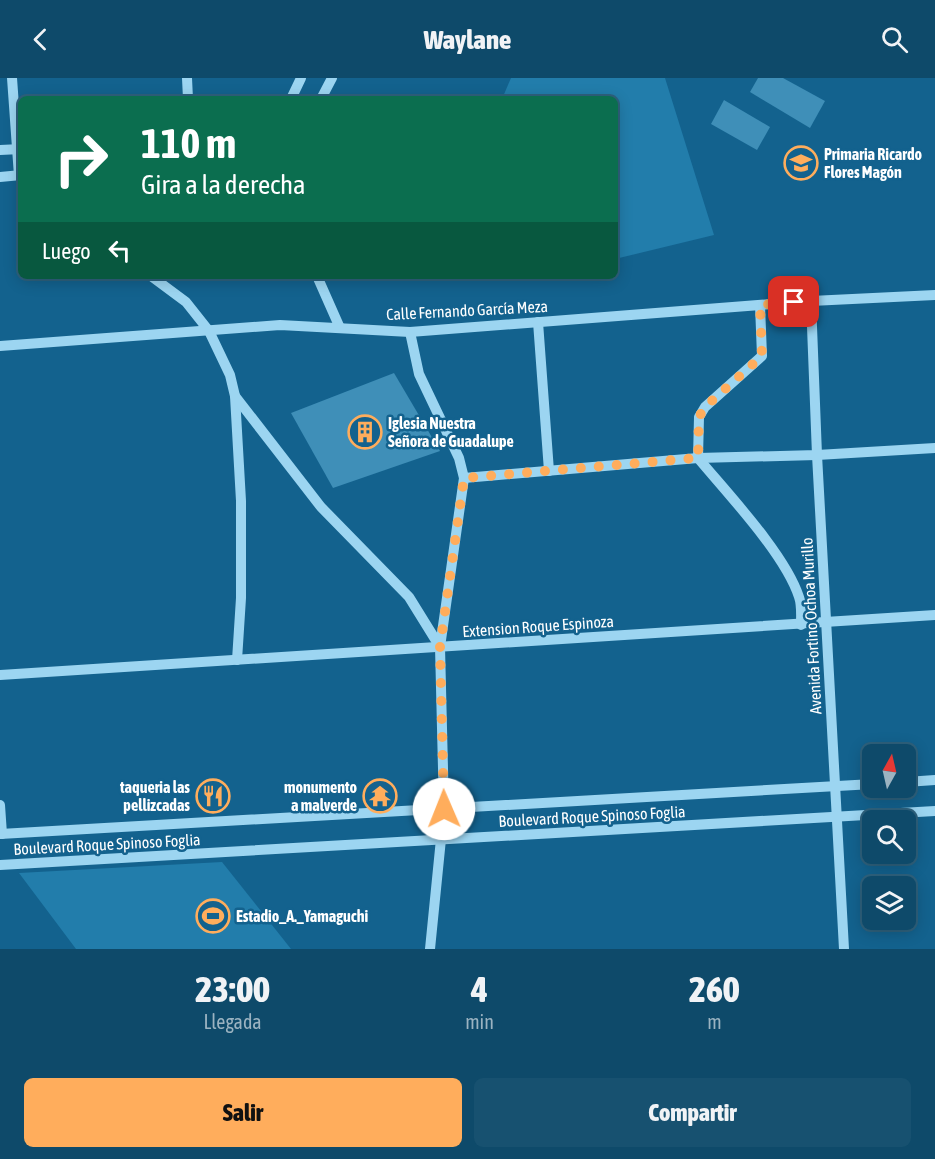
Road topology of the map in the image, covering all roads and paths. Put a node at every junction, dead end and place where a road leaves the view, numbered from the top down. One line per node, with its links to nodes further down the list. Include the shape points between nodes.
1 (12, 78): 8 (street)
2 (187, 78): 5 (street)
3 (301, 78): 6 (street)
4 (332, 78): 7 (street)
5 (188, 96)
6 (292, 96)
7 (323, 96)
8 (18, 139)
9 (18, 149): 10 (street)
10 (0, 150)
11 (18, 176): 12 (street)
12 (0, 177)
13 (155, 279): 20 (street, via 186,302)
14 (318, 279): 19 (street)
15 (935, 295): 16 (street, Calle Fernando García Meza)
16 (811, 301): 17 (street, Calle Fernando García Meza); 25 (street, Avenida Fortino Ochoa Murillo)
17 (760, 305): 18 (street, Calle Fernando García Meza); 26 (street, via 762,356 705,407 699,417)
18 (538, 322): 21 (street, Calle Fernando García Meza); 27 (street)
19 (340, 328): 20 (street, Calle Fernando García Meza, via 280,325); 21 (street, Calle Fernando García Meza)
20 (209, 331): 22 (street, Calle Fernando García Meza); 23 (street, via 230,375)
21 (410, 332): 28 (street, via 419,374 459,458)
22 (0, 346)
23 (235, 396): 32 (street, via 321,507 409,597); 33 (street, via 241,501)
24 (935, 448): 25 (street)
25 (817, 455): 26 (street); 30 (street, Avenida Fortino Ochoa Murillo)
26 (698, 458): 27 (street); 31 (street, via 791,578 800,599)
27 (549, 471): 28 (street)
28 (464, 478): 32 (street)
29 (935, 615): 30 (street, Extension Roque Espinoza)
30 (826, 623): 31 (street, Extension Roque Espinoza); 38 (street, Avenida Fortino Ochoa Murillo)
31 (801, 625): 32 (street, Extension Roque Espinoza)
32 (440, 647): 33 (street, Extension Roque Espinoza); 40 (street)
33 (237, 660): 34 (street, Extension Roque Espinoza)
34 (0, 675)
35 (935, 780): 36 (street)
36 (916, 781)
37 (862, 785): 38 (street, Boulevard Roque Spinoso Foglia)
38 (834, 786): 40 (street, Boulevard Roque Spinoso Foglia); 42 (street, Avenida Fortino Ochoa Murillo)
39 (0, 805): 43 (street)
40 (444, 809): 43 (street, Boulevard Roque Spinoso Foglia); 44 (street)
41 (935, 811): 42 (street, Boulevard Roque Spinoso Foglia)
42 (837, 817): 44 (street, Boulevard Roque Spinoso Foglia); 47 (street, Avenida Fortino Ochoa Murillo)
43 (1, 834)
44 (441, 840): 45 (street, Boulevard Roque Spinoso Foglia); 46 (street)
45 (0, 865)
46 (430, 949)
47 (844, 949)

